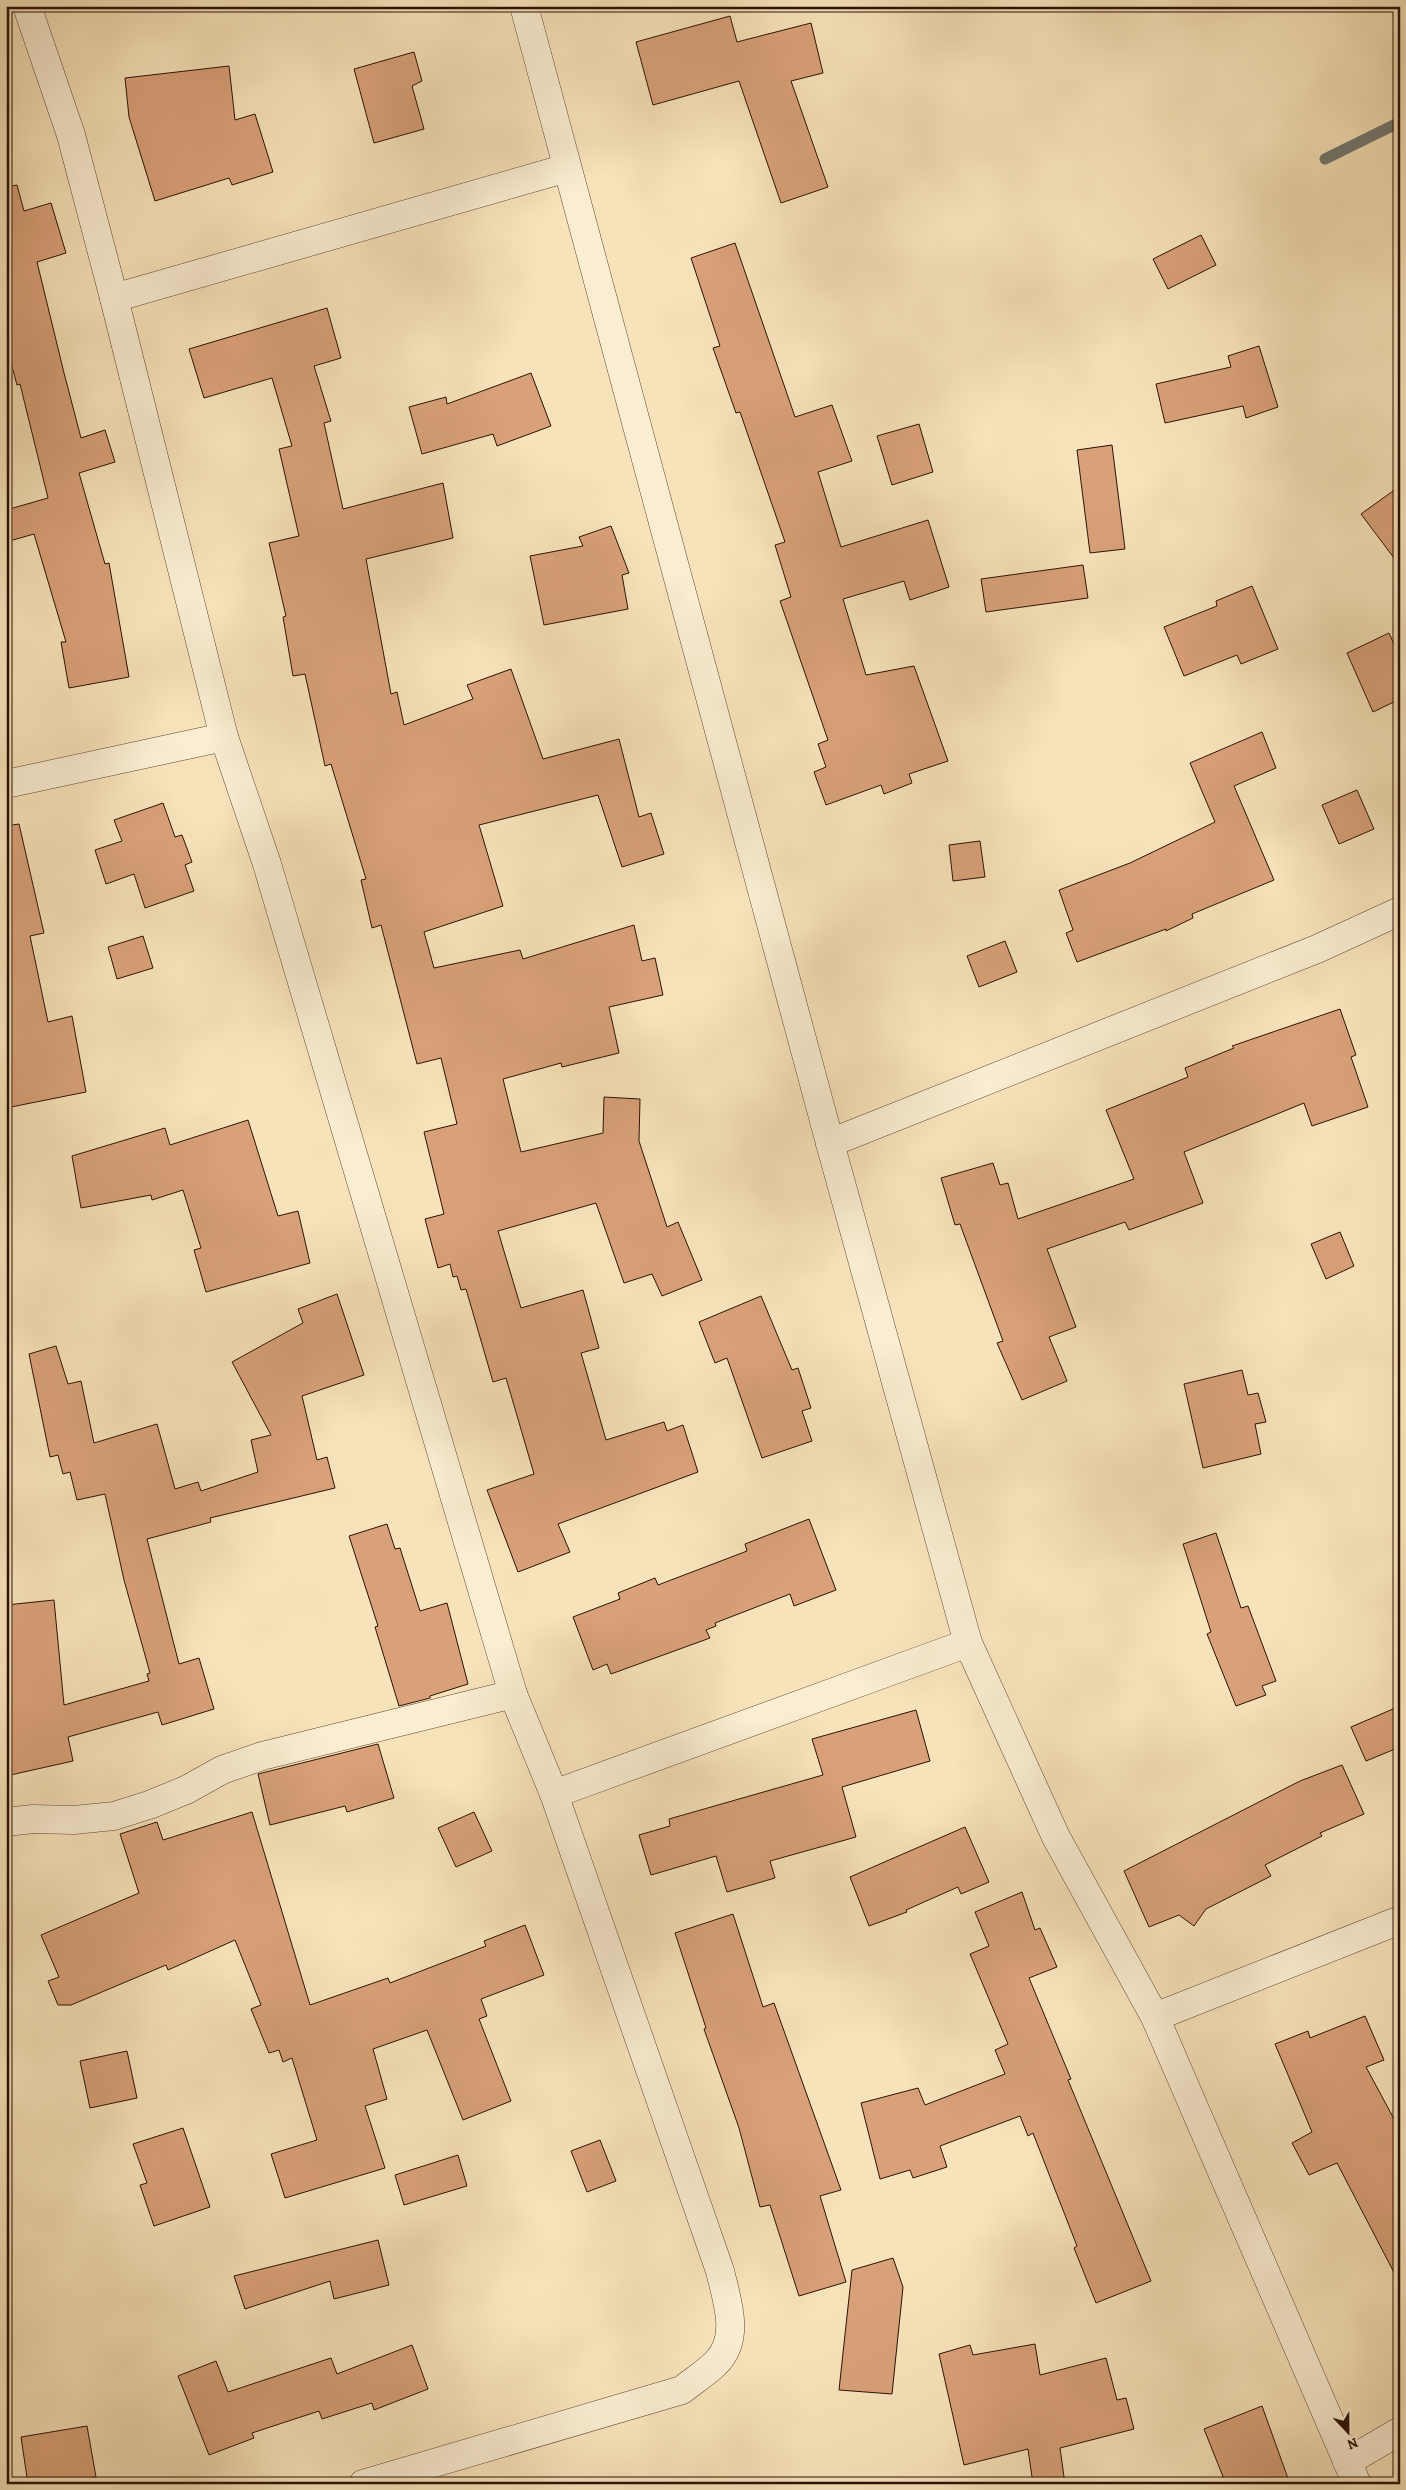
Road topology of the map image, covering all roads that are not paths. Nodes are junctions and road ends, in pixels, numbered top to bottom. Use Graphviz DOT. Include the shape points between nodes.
graph roads {
  1 [pos="27,6"];
  2 [pos="524,6"];
  3 [pos="567,168"];
  4 [pos="114,298"];
  5 [pos="224,738"];
  6 [pos="6,784"];
  7 [pos="1400,911"];
  8 [pos="830,1143"];
  9 [pos="968,1644"];
  10 [pos="513,1694"];
  11 [pos="554,1794"];
  12 [pos="6,1822"];
  13 [pos="1400,1920"];
  14 [pos="1155,2017"];
  15 [pos="1400,2431"];
  16 [pos="1352,2473"];
  17 [pos="363,2484"];
  1 -- 4 [label="street" via="71,135"];
  2 -- 3 [label="street"];
  3 -- 4 [label="street"];
  3 -- 8 [label="street"];
  4 -- 5 [label="street"];
  5 -- 6 [label="street"];
  5 -- 10 [label="street" via="273,883"];
  7 -- 8 [label="street" via="1308,952"];
  8 -- 9 [label="street"];
  9 -- 11 [label="street"];
  9 -- 14 [label="street" via="1056,1837"];
  10 -- 11 [label="street"];
  10 -- 12 [label="street" via="262,1756 222,1770 149,1805 114,1816"];
  11 -- 17 [label="street" via="720,2271 730,2313 730,2339 717,2362 682,2390"];
  13 -- 14 [label="street"];
  14 -- 16 [label="street"];
  15 -- 16 [label="street"];
}
